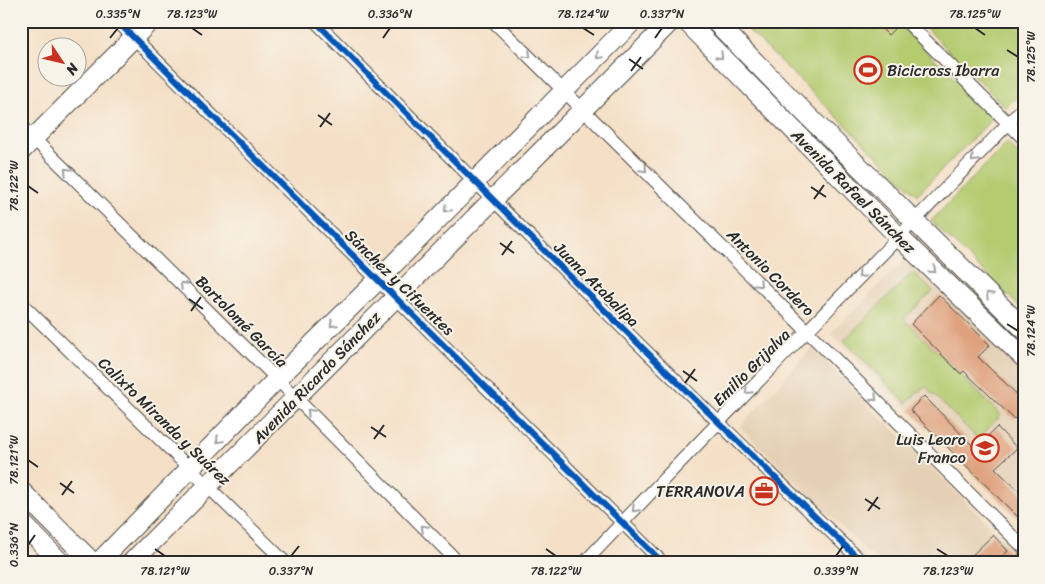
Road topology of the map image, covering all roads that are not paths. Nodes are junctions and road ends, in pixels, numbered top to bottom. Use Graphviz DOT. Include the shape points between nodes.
graph roads {
  1 [pos="117,21"];
  2 [pos="150,21"];
  3 [pos="315,21"];
  4 [pos="493,21"];
  5 [pos="633,21"];
  6 [pos="671,21"];
  7 [pos="686,21"];
  8 [pos="715,21"];
  9 [pos="906,21"];
  10 [pos="133,37"];
  11 [pos="564,91"];
  12 [pos="1024,107"];
  13 [pos="584,109"];
  14 [pos="1008,124"];
  15 [pos="25,138"];
  16 [pos="1024,139"];
  17 [pos="474,182"];
  18 [pos="492,200"];
  19 [pos="914,220"];
  20 [pos="898,236"];
  21 [pos="378,280"];
  22 [pos="396,296"];
  23 [pos="21,303"];
  24 [pos="1024,329"];
  25 [pos="808,332"];
  26 [pos="1024,358"];
  27 [pos="278,379"];
  28 [pos="296,398"];
  29 [pos="718,423"];
  30 [pos="191,469"];
  31 [pos="209,487"];
  32 [pos="21,491"];
  33 [pos="21,522"];
  34 [pos="622,522"];
  35 [pos="1024,548"];
  36 [pos="1024,558"];
  37 [pos="61,563"];
  38 [pos="93,563"];
  39 [pos="98,563"];
  40 [pos="131,563"];
  41 [pos="286,563"];
  42 [pos="458,563"];
  43 [pos="584,563"];
  44 [pos="663,563"];
  45 [pos="863,563"];
  46 [pos="1020,563"];
  1 -- 10 [label="street, Sánchez y Cifuentes"];
  2 -- 10 [label="main road"];
  3 -- 17 [label="street, Juana Atabalipa"];
  4 -- 11 [label="street, Antonio Cordero, one-way"];
  5 -- 11 [label="main road, Avenida Ricardo Sánchez, one-way"];
  6 -- 13 [label="main road, Avenida Ricardo Sánchez"];
  7 -- 20 [label="main road, Avenida Rafael Sánchez, one-way"];
  8 -- 19 [label="main road, Avenida Rafael Sánchez"];
  9 -- 14 [label="street"];
  10 -- 15 [label="main road"];
  10 -- 21 [label="street, Sánchez y Cifuentes"];
  11 -- 13 [label="street, Antonio Cordero"];
  11 -- 17 [label="main road, Avenida Ricardo Sánchez"];
  12 -- 14 [label="street, Emilio Grijalva"];
  13 -- 18 [label="main road, Avenida Ricardo Sánchez"];
  13 -- 25 [label="street, Antonio Cordero, one-way"];
  14 -- 16 [label="street"];
  14 -- 19 [label="street, Emilio Grijalva, one-way"];
  27 -- 15 [label="street, Bartolomé García, one-way"];
  17 -- 18 [label="street, Juana Atabalipa"];
  17 -- 21 [label="main road, Avenida Ricardo Sánchez, one-way"];
  18 -- 22 [label="main road, Avenida Ricardo Sánchez"];
  18 -- 29 [label="street, Juana Atabalipa"];
  19 -- 20 [label="street, Emilio Grijalva"];
  24 -- 19 [label="main road, Avenida Rafael Sánchez, one-way"];
  20 -- 25 [label="street, Emilio Grijalva, one-way"];
  20 -- 26 [label="main road, Avenida Rafael Sánchez, one-way"];
  21 -- 22 [label="street, Sánchez y Cifuentes"];
  21 -- 27 [label="main road, Avenida Ricardo Sánchez, one-way"];
  22 -- 28 [label="main road, Avenida Ricardo Sánchez"];
  22 -- 34 [label="street, Sánchez y Cifuentes"];
  23 -- 30 [label="street, Calixto Miranda y Suárez"];
  25 -- 29 [label="street, Emilio Grijalva, one-way"];
  25 -- 35 [label="street, Antonio Cordero, one-way"];
  27 -- 28 [label="street, Bartolomé García"];
  27 -- 30 [label="main road, Avenida Ricardo Sánchez, one-way"];
  28 -- 31 [label="main road, Avenida Ricardo Sánchez"];
  42 -- 28 [label="street, Bartolomé García, one-way"];
  29 -- 34 [label="street, Emilio Grijalva, one-way"];
  29 -- 45 [label="street, Juana Atabalipa"];
  30 -- 31 [label="street, Calixto Miranda y Suárez"];
  30 -- 39 [label="main road, Avenida Ricardo Sánchez"];
  31 -- 40 [label="main road, Avenida Ricardo Sánchez"];
  31 -- 41 [label="street, Calixto Miranda y Suárez"];
  32 -- 38 [label="main road"];
  33 -- 37 [label="main road"];
  34 -- 43 [label="street, Emilio Grijalva"];
  34 -- 44 [label="street, Sánchez y Cifuentes"];
  36 -- 46 [label="street"];
}
